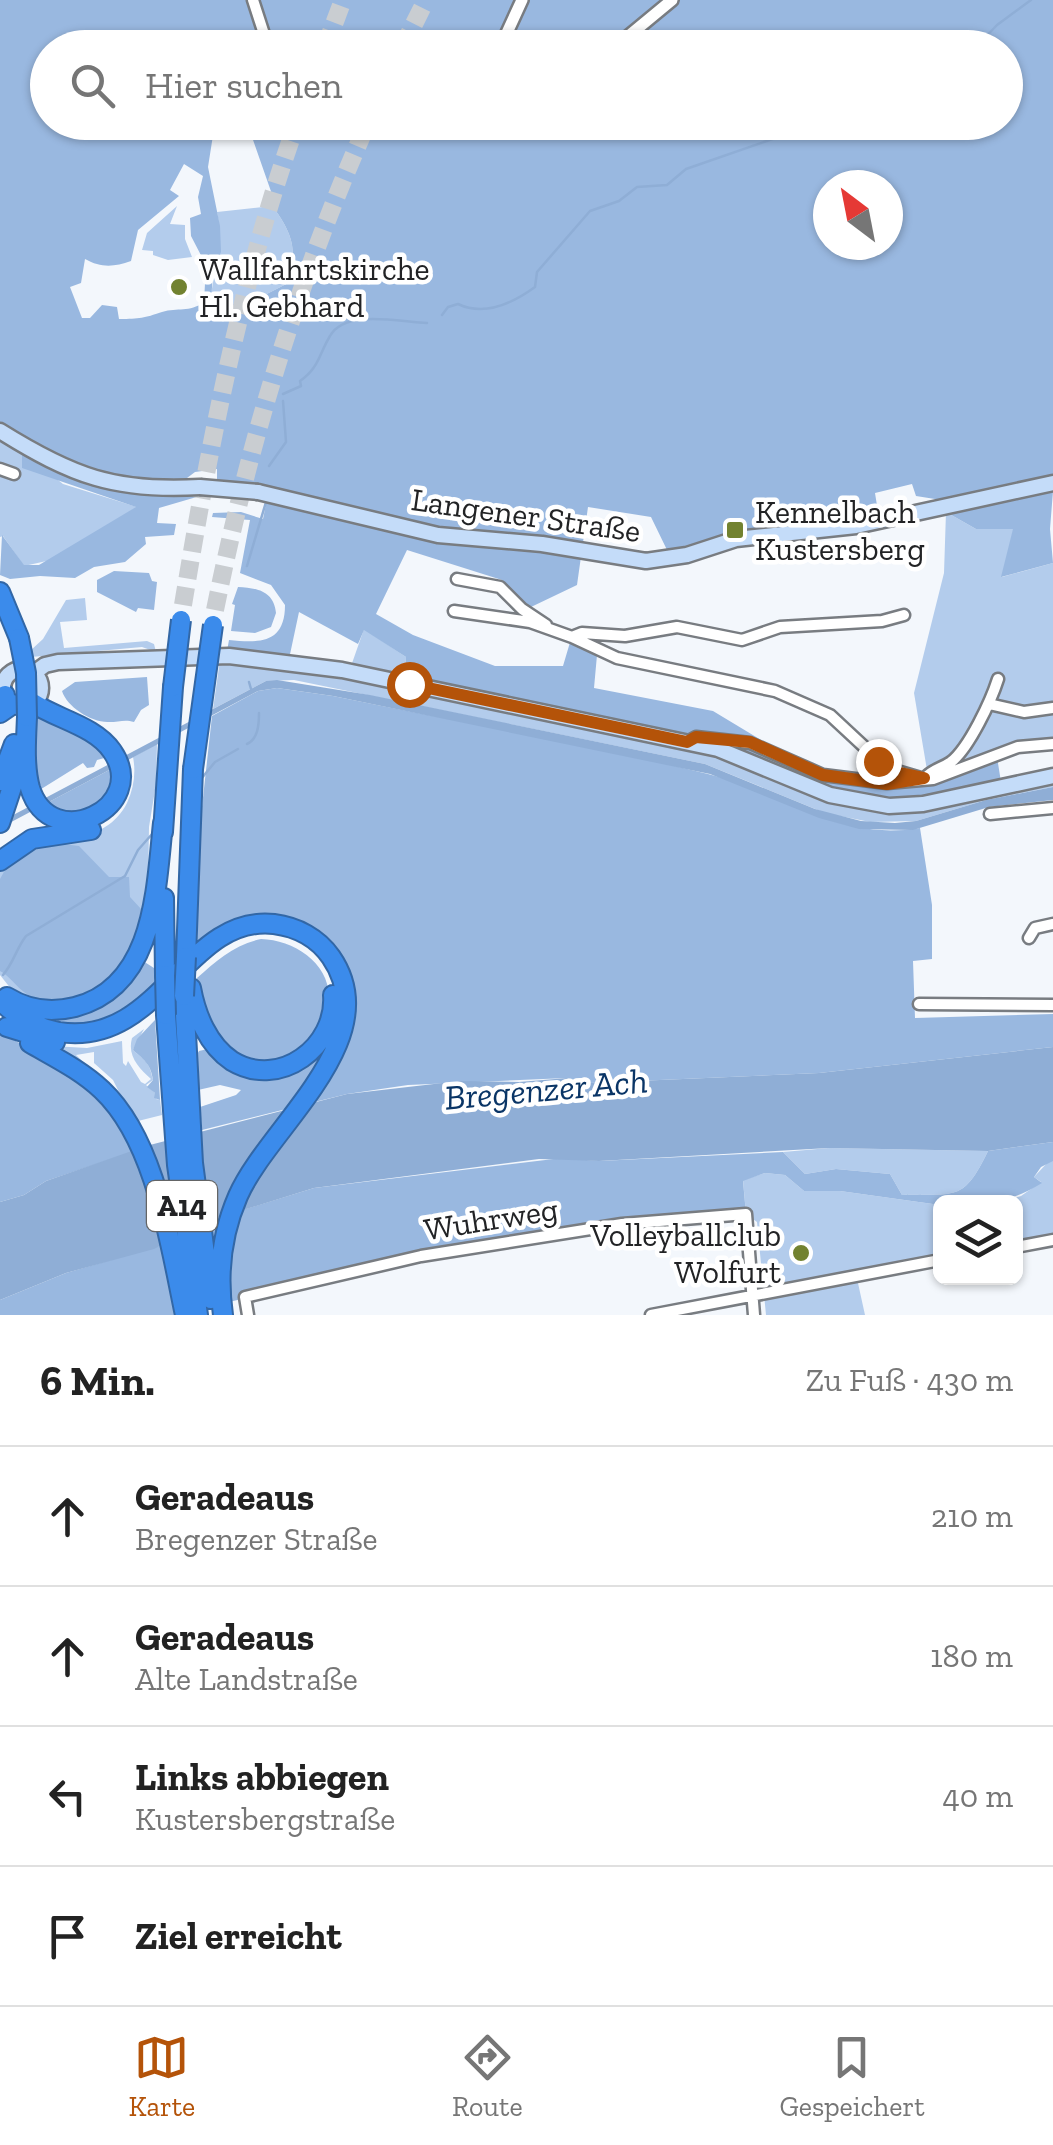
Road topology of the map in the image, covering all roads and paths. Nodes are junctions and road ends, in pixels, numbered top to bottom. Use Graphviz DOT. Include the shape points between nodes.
graph roads {
  1 [pos="253,0"];
  2 [pos="522,0"];
  3 [pos="672,0"];
  4 [pos="263,30"];
  5 [pos="508,30"];
  6 [pos="636,30"];
  7 [pos="0,431"];
  8 [pos="0,469"];
  9 [pos="14,474"];
  10 [pos="1053,484"];
  11 [pos="457,579"];
  12 [pos="2,597"];
  13 [pos="454,611"];
  14 [pos="182,613"];
  15 [pos="904,615"];
  16 [pos="214,617"];
  17 [pos="548,626"];
  18 [pos="572,637"];
  19 [pos="998,679"];
  20 [pos="16,695"];
  21 [pos="990,704"];
  22 [pos="1053,708"];
  23 [pos="687,742"];
  24 [pos="1053,744"];
  25 [pos="122,760"];
  26 [pos="1053,776"];
  27 [pos="924,778"];
  28 [pos="4,792"];
  29 [pos="1053,808"];
  30 [pos="990,814"];
  31 [pos="0,823"];
  32 [pos="163,823"];
  33 [pos="0,861"];
  34 [pos="1053,924"];
  35 [pos="1030,938"];
  36 [pos="0,992"];
  37 [pos="188,992"];
  38 [pos="0,1000"];
  39 [pos="919,1004"];
  40 [pos="1053,1004"];
  41 [pos="4,1025"];
  42 [pos="179,1095"];
  43 [pos="1053,1240"];
  44 [pos="1023,1246"];
  45 [pos="933,1261"];
  46 [pos="752,1294"];
  47 [pos="185,1315"];
  48 [pos="198,1315"];
  49 [pos="214,1315"];
  50 [pos="222,1315"];
  51 [pos="248,1315"];
  52 [pos="651,1315"];
  53 [pos="754,1315"];
  1 -- 4 [label="street"];
  2 -- 5 [label="street"];
  3 -- 6 [label="street"];
  7 -- 10 [label="main road, Langener Straße, bridge" via="109,484 258,492 438,535 646,561"];
  8 -- 9 [label="street"];
  11 -- 17 [label="street" via="500,587"];
  12 -- 20 [label="highway, bridge" via="26,672"];
  13 -- 17 [label="street"];
  14 -- 32 [label="highway, A14, bridge"];
  15 -- 18 [label="street" via="780,627 742,640 677,627"];
  16 -- 37 [label="highway, A14, bridge" via="194,769"];
  17 -- 18 [label="street"];
  18 -- 27 [label="street" via="617,658 775,691 830,715 887,768"];
  19 -- 21 [label="street"];
  20 -- 23 [label="main road" via="69,663 229,656 342,670"];
  20 -- 25 [label="highway" via="96,736"];
  20 -- 25 [label="highway" via="29,782 41,807 55,817 76,821 101,813 116,796"];
  20 -- 28 [label="highway"];
  20 -- 28 [label="highway"];
  21 -- 22 [label="street" via="1024,712"];
  21 -- 27 [label="street" via="952,761"];
  23 -- 26 [label="main road" via="830,795 889,806"];
  23 -- 27 [label="street" via="750,742 823,775 887,784"];
  24 -- 27 [label="street" via="1018,747"];
  25 -- 33 [label="highway" via="127,794 109,819 89,831 32,839"];
  28 -- 31 [label="highway"];
  29 -- 30 [label="street"];
  32 -- 36 [label="highway" via="151,921 119,979 91,1001 63,1009 30,1008"];
  32 -- 42 [label="highway, A14, bridge" via="166,1015"];
  34 -- 35 [label="street" via="1035,928"];
  37 -- 41 [label="highway" via="210,1038 246,1066 300,1060 332,1020 332,989 320,960 296,942 264,934 221,952 156,1014 113,1038 58,1043"];
  37 -- 42 [label="highway, A14"];
  38 -- 50 [label="highway" via="49,1030 100,1030 148,1006 227,934 254,925 298,930 329,954 340,976 344,1020 328,1064 258,1162 228,1222 220,1258"];
  39 -- 40 [label="street"];
  41 -- 47 [label="highway" via="86,1077 118,1108 153,1184"];
  42 -- 48 [label="highway, A14" via="186,1247"];
  42 -- 49 [label="highway, A14"];
  43 -- 44 [label="street"];
  45 -- 46 [label="street"];
  46 -- 51 [label="street, Wuhrweg" via="746,1214 622,1224 421,1256 245,1297"];
  46 -- 52 [label="street"];
  46 -- 53 [label="street"];
}
